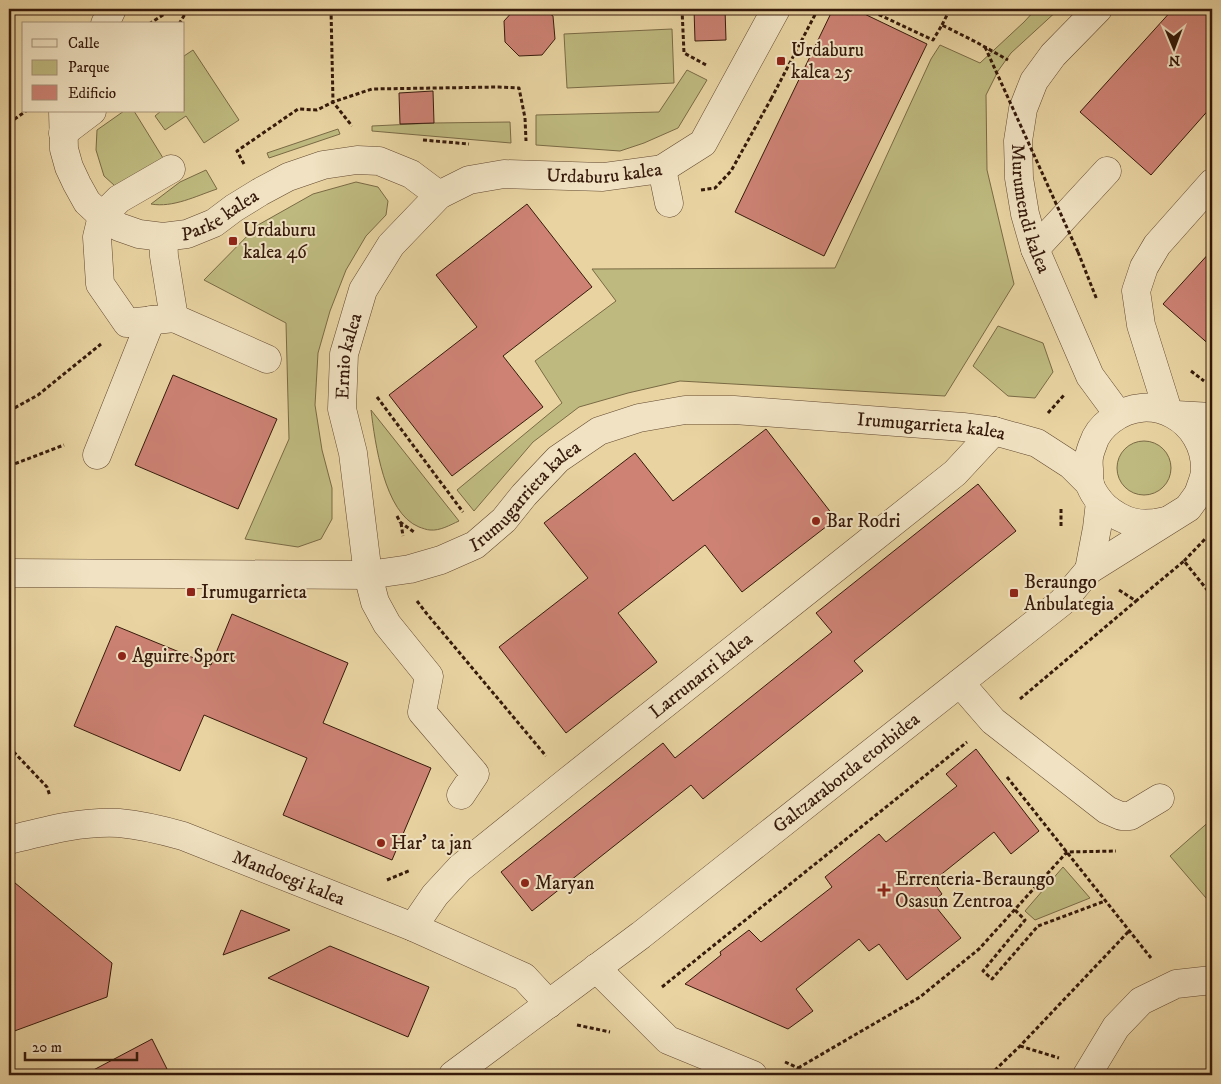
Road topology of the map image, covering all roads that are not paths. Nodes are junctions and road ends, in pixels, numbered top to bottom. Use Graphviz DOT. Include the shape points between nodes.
graph roads {
  1 [pos="112,9"];
  2 [pos="776,9"];
  3 [pos="1098,9"];
  4 [pos="106,22"];
  5 [pos="89,112"];
  6 [pos="63,122"];
  7 [pos="171,169"];
  8 [pos="662,169"];
  9 [pos="1107,171"];
  10 [pos="1212,183"];
  11 [pos="439,195"];
  12 [pos="669,203"];
  13 [pos="102,216"];
  14 [pos="163,237"];
  15 [pos="1035,249"];
  16 [pos="151,320"];
  17 [pos="267,359"];
  18 [pos="1172,413"];
  19 [pos="1118,414"];
  20 [pos="1212,416"];
  21 [pos="994,431"];
  22 [pos="1095,436"];
  23 [pos="1037,443"];
  24 [pos="97,455"];
  25 [pos="1206,484"];
  26 [pos="1095,493"];
  27 [pos="1171,519"];
  28 [pos="1089,570"];
  29 [pos="9,573"];
  30 [pos="368,575"];
  31 [pos="960,683"];
  32 [pos="461,794"];
  33 [pos="1160,798"];
  34 [pos="9,840"];
  35 [pos="413,927"];
  36 [pos="596,968"];
  37 [pos="1212,980"];
  38 [pos="549,1004"];
  39 [pos="453,1075"];
  40 [pos="753,1075"];
  41 [pos="1087,1075"];
  1 -- 4 [label="street"];
  2 -- 8 [label="street, Urdaburu kalea" via="703,143"];
  3 -- 15 [label="street, Murumendi kalea" via="1053,55 1034,81 1023,109 1018,141 1019,178 1024,214"];
  5 -- 6 [label="street"];
  6 -- 13 [label="street, Parke kalea" via="69,167 87,202"];
  7 -- 13 [label="street" via="119,199"];
  8 -- 11 [label="street, Urdaburu kalea" via="603,178 504,174 469,180"];
  8 -- 12 [label="street"];
  9 -- 15 [label="street"];
  10 -- 18 [label="street" via="1157,245 1144,267 1136,291 1141,325"];
  11 -- 14 [label="street, Parke kalea" via="411,174 379,161 357,160 324,165 288,177 214,223 188,234"];
  11 -- 30 [label="street, Ernio kalea" via="391,245 363,290 344,354 342,409 353,453"];
  13 -- 14 [label="street, Parke kalea" via="118,227"];
  13 -- 16 [label="street" via="97,237 100,284"];
  14 -- 16 [label="street" via="164,256"];
  15 -- 19 [label="street, Murumendi kalea" via="1090,376"];
  16 -- 17 [label="street"];
  16 -- 24 [label="street"];
  18 -- 19 [label="street, Galtzaraborda etorbidea" via="1151,407 1134,408"];
  18 -- 20 [label="street, Galtzaraborda etorbidea"];
  18 -- 25 [label="street, Galtzaraborda etorbidea" via="1193,430 1203,449"];
  19 -- 22 [label="street, Galtzaraborda etorbidea"];
  21 -- 23 [label="street, Irumugarrieta kalea"];
  21 -- 30 [label="street, Irumugarrieta kalea" via="734,410 685,410 638,418 599,431 558,458 504,520 475,545 410,569"];
  21 -- 35 [label="street, Larrunarri kalea" via="955,473 460,868 435,895"];
  22 -- 23 [label="street, Irumugarrieta kalea" via="1075,441"];
  22 -- 26 [label="street, Galtzaraborda etorbidea" via="1088,459"];
  23 -- 26 [label="street, Irumugarrieta kalea" via="1071,465"];
  25 -- 27 [label="street, Galtzaraborda etorbidea" via="1188,508"];
  26 -- 27 [label="street, Galtzaraborda etorbidea" via="1115,515 1133,523 1152,524"];
  26 -- 28 [label="street, Galtzaraborda etorbidea" via="1097,528"];
  27 -- 28 [label="street, Galtzaraborda etorbidea"];
  28 -- 31 [label="street, Galtzaraborda etorbidea" via="1062,602"];
  29 -- 30 [label="street, Irumugarrieta kalea"];
  30 -- 32 [label="street, Ernio kalea" via="375,602 387,624 429,676 422,712 474,774"];
  31 -- 33 [label="street" via="994,721 1107,810 1130,816"];
  31 -- 36 [label="street, Galtzaraborda etorbidea"];
  34 -- 35 [label="street, Mandoegi kalea" via="86,824 118,823 152,828 183,836"];
  35 -- 38 [label="street, Mandoegi kalea" via="524,977"];
  36 -- 38 [label="street, Galtzaraborda etorbidea"];
  36 -- 40 [label="street" via="668,1040"];
  37 -- 41 [label="street" via="1176,984 1141,1001 1116,1027"];
  38 -- 39 [label="street, Galtzaraborda etorbidea"];
}
